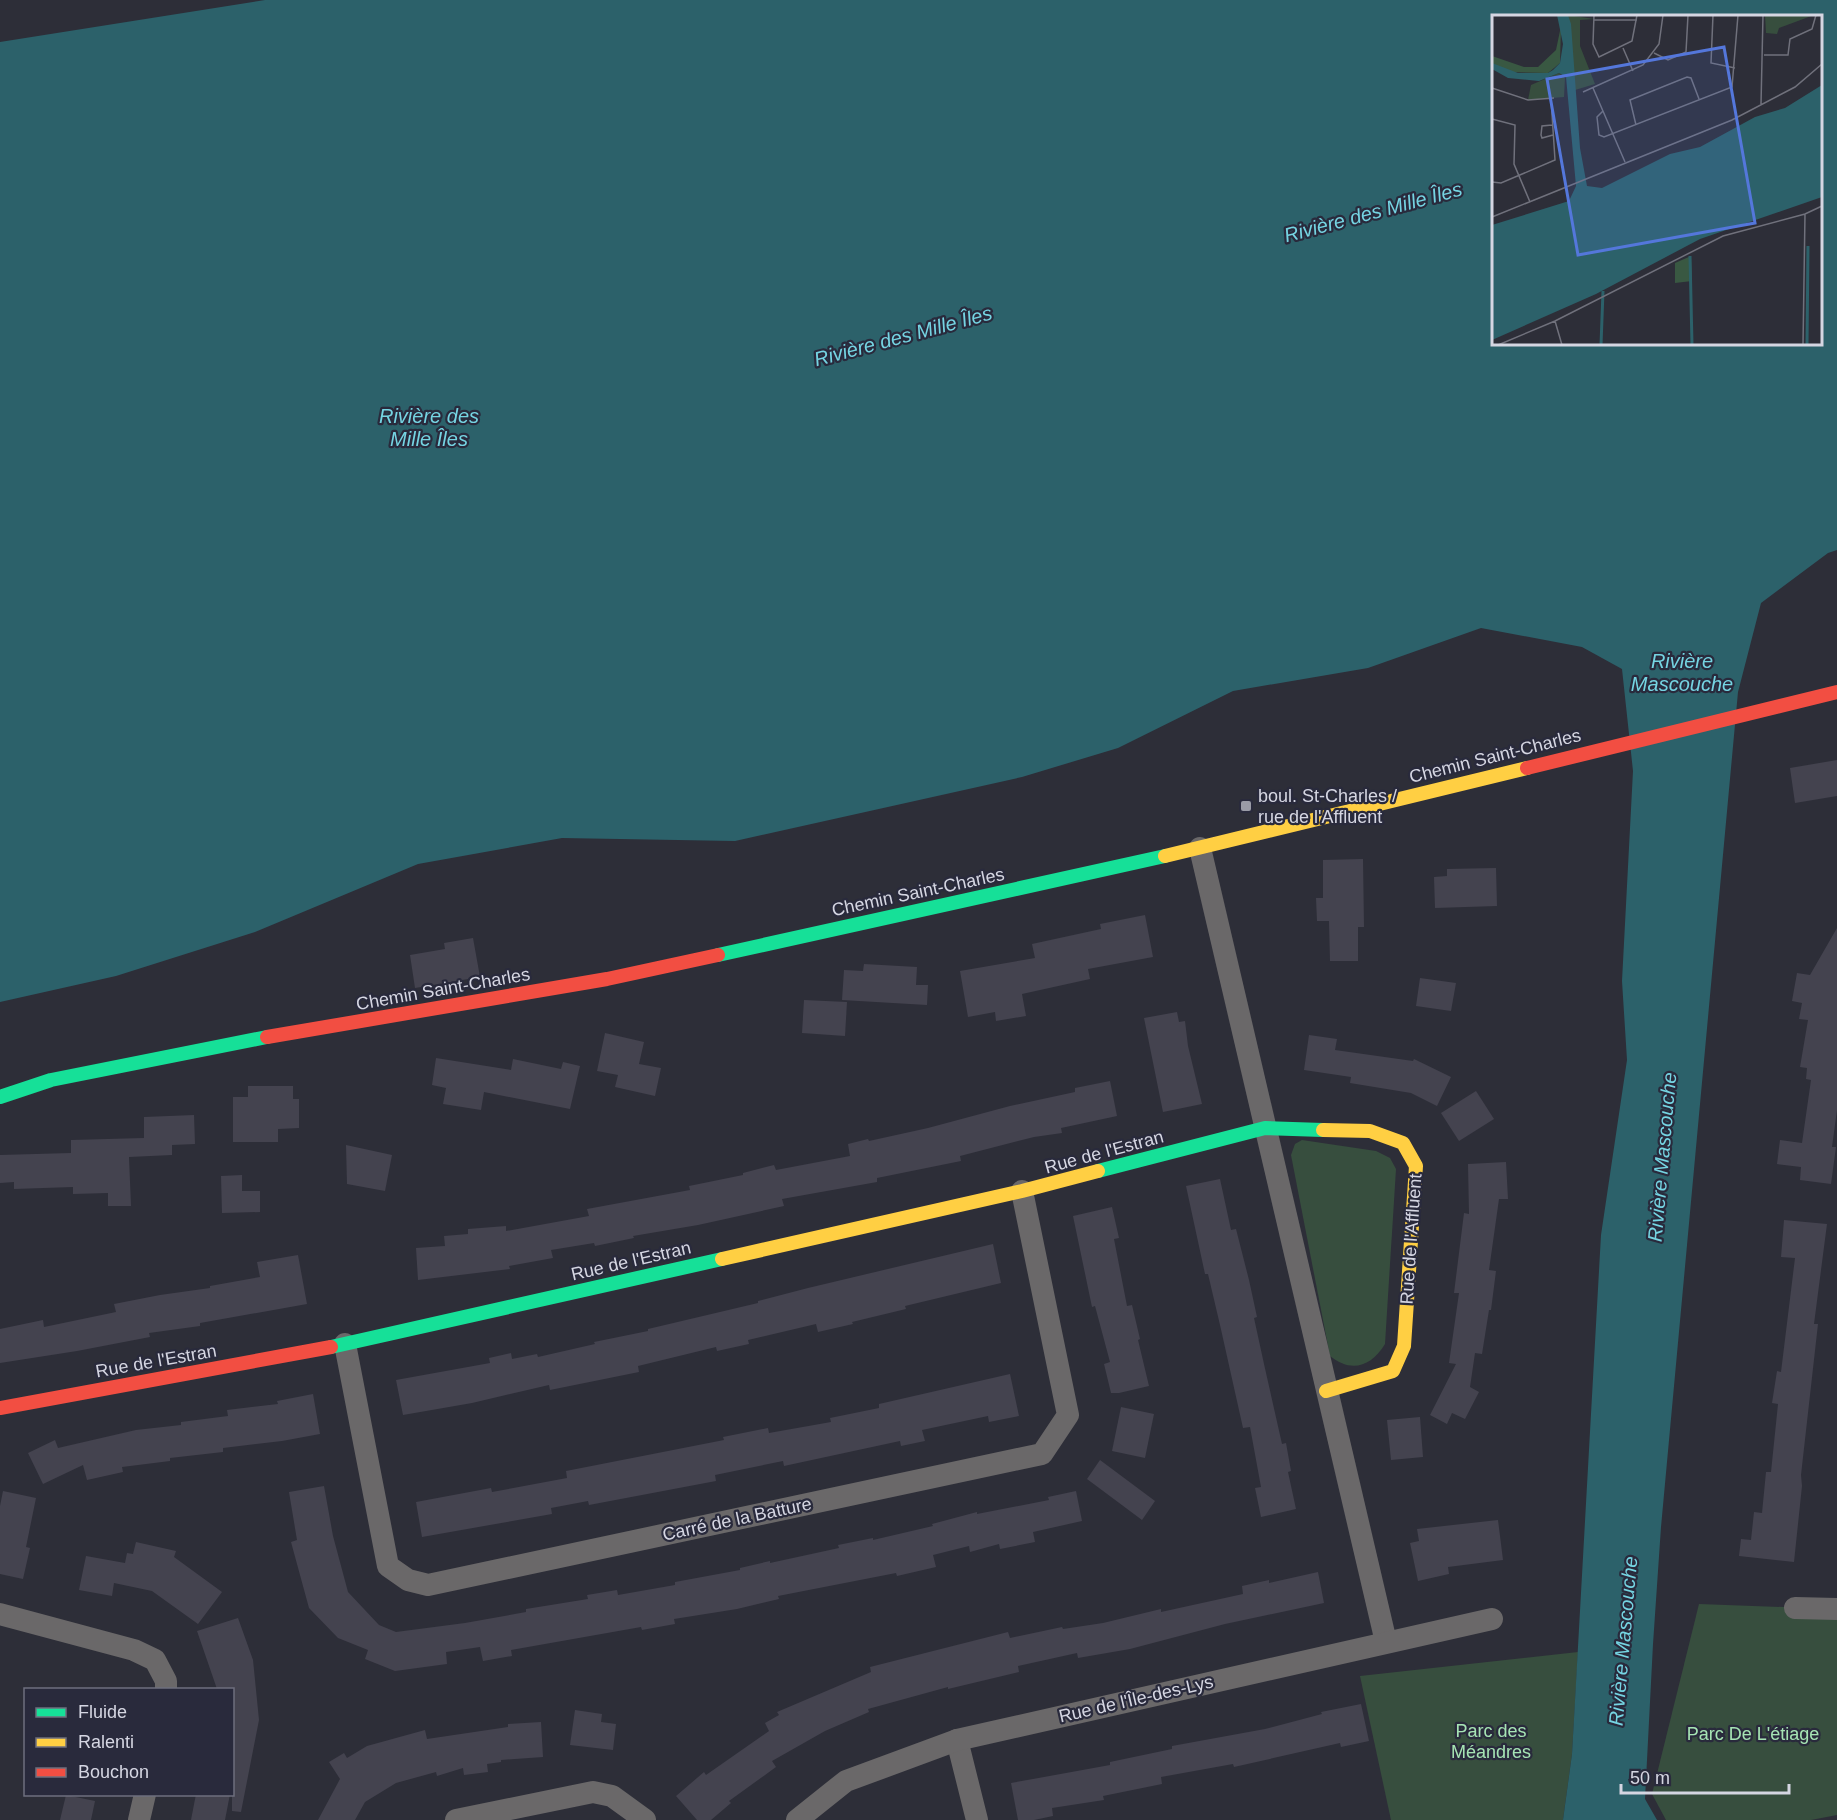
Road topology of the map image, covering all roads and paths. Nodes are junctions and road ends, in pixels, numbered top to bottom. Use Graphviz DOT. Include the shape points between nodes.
graph roads {
  1 [pos="1837,692"];
  2 [pos="1200,848"];
  3 [pos="0,1097"];
  4 [pos="1265,1128"];
  5 [pos="1022,1191"];
  6 [pos="345,1344"];
  7 [pos="1326,1391"];
  8 [pos="0,1408"];
  9 [pos="1836,1604"];
  10 [pos="1795,1608"];
  11 [pos="0,1614"];
  12 [pos="1492,1619"];
  13 [pos="1386,1642"];
  14 [pos="166,1688"];
  15 [pos="957,1740"];
  16 [pos="145,1796"];
  17 [pos="139,1820"];
  18 [pos="456,1820"];
  19 [pos="645,1820"];
  20 [pos="797,1820"];
  21 [pos="977,1820"];
  1 -- 2 [label="main road, Chemin Saint-Charles"];
  2 -- 3 [label="main road, Chemin Saint-Charles" via="607,979 273,1036 51,1080"];
  2 -- 4 [label="street"];
  4 -- 5 [label="main road, Rue de l'Estran"];
  4 -- 7 [label="street"];
  4 -- 7 [label="main road, Rue de l'Affluent" via="1370,1131 1403,1143 1416,1166 1404,1346 1393,1371"];
  5 -- 6 [label="main road, Rue de l'Estran"];
  5 -- 6 [label="street, Carré de la Batture" via="1068,1415 1042,1454 428,1585 408,1580 388,1566"];
  6 -- 8 [label="main road, Rue de l'Estran"];
  7 -- 13 [label="street"];
  9 -- 10 [label="street"];
  11 -- 14 [label="street" via="134,1650 155,1660"];
  12 -- 13 [label="street, Rue de l'Île-des-Lys"];
  13 -- 15 [label="street, Rue de l'Île-des-Lys"];
  15 -- 20 [label="street, Rue de l'Île-des-Lys" via="846,1780"];
  15 -- 21 [label="street"];
  16 -- 17 [label="street"];
  18 -- 19 [label="street" via="593,1792 612,1796"];
}
